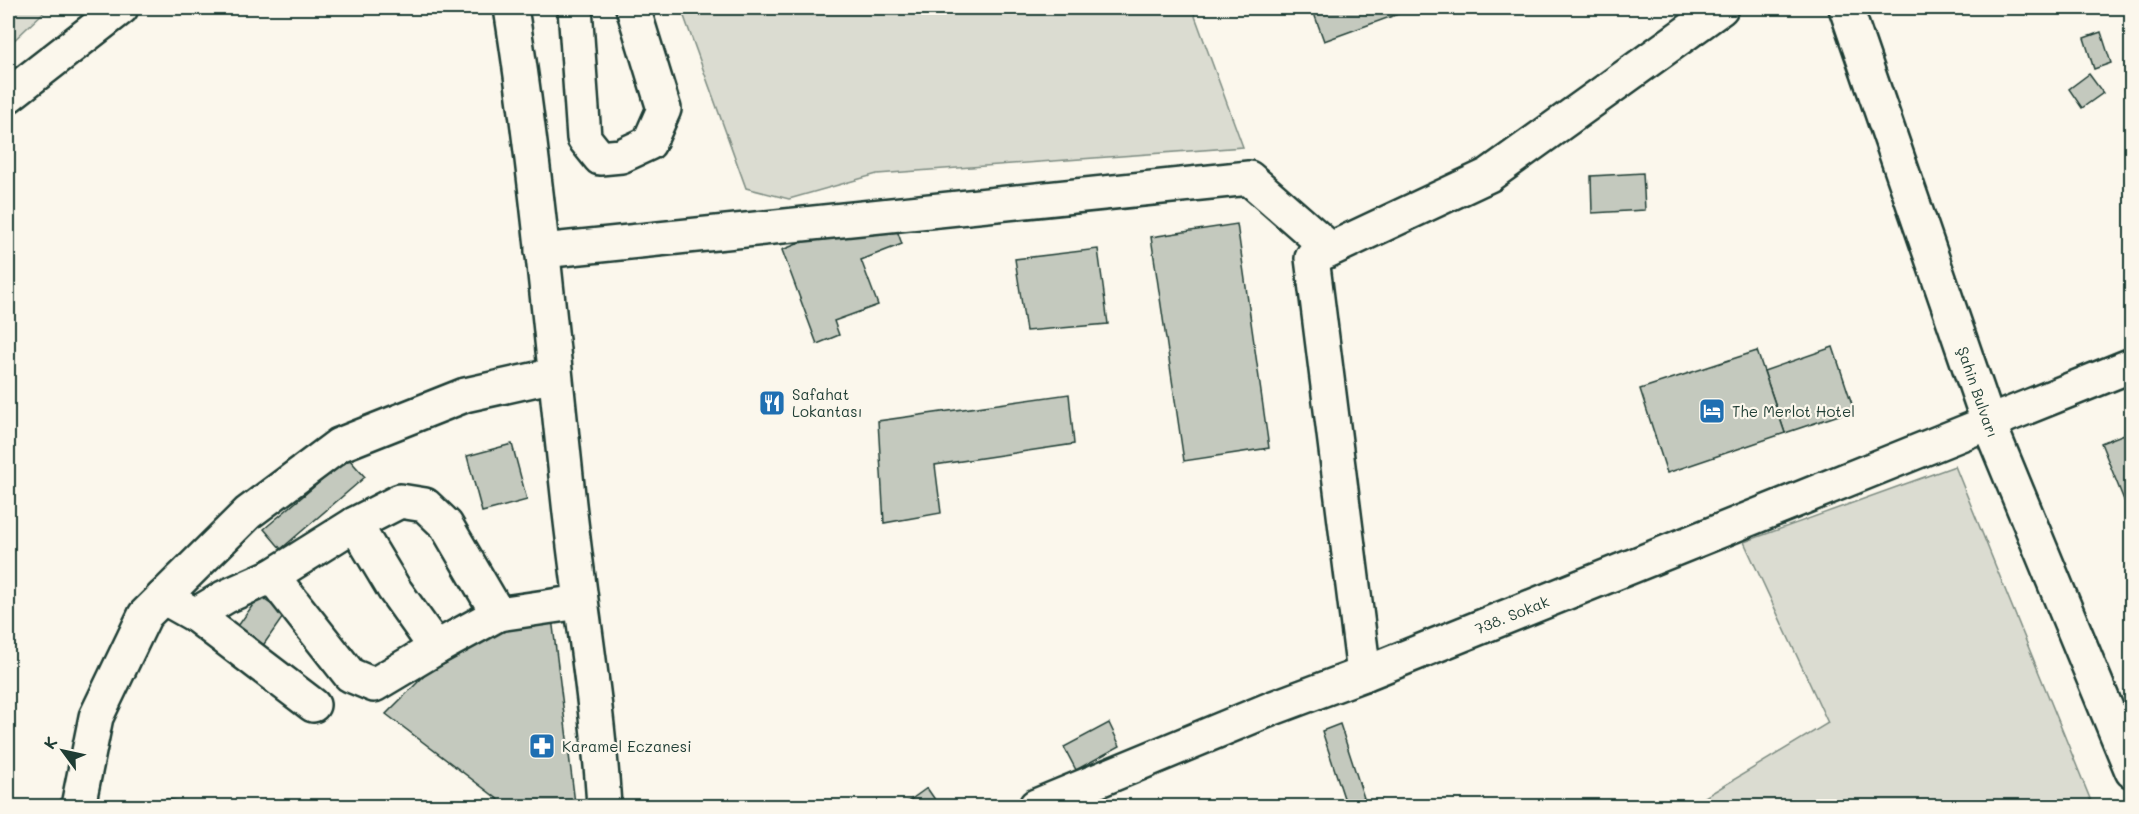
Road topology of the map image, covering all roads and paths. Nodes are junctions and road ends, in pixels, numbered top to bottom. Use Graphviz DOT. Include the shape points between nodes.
graph roads {
  1 [pos="121,8"];
  2 [pos="510,8"];
  3 [pos="575,8"];
  4 [pos="633,8"];
  5 [pos="1721,8"];
  6 [pos="1846,8"];
  7 [pos="8,96"];
  8 [pos="1330,249"];
  9 [pos="542,250"];
  10 [pos="2132,365"];
  11 [pos="555,375"];
  12 [pos="1989,424"];
  13 [pos="355,524"];
  14 [pos="272,576"];
  15 [pos="163,597"];
  16 [pos="580,602"];
  17 [pos="498,614"];
  18 [pos="195,615"];
  19 [pos="436,648"];
  20 [pos="1364,674"];
  21 [pos="313,705"];
  22 [pos="2132,771"];
  23 [pos="78,807"];
  24 [pos="604,807"];
  25 [pos="1036,807"];
  1 -- 7 [label="street"];
  2 -- 9 [label="street"];
  3 -- 4 [label="street" via="584,138 600,158 621,156 649,143 664,109"];
  5 -- 8 [label="street" via="1489,175"];
  6 -- 12 [label="street, Şahin Bulvarı"];
  8 -- 9 [label="street" via="1249,178"];
  8 -- 20 [label="street" via="1312,258"];
  9 -- 11 [label="street"];
  10 -- 12 [label="street, 738. Sokak"];
  11 -- 15 [label="street" via="465,395 339,446 248,513"];
  11 -- 16 [label="street"];
  12 -- 20 [label="street, 738. Sokak"];
  12 -- 22 [label="street, Şahin Bulvarı"];
  13 -- 14 [label="street"];
  13 -- 17 [label="street" via="400,501 425,505 446,525"];
  13 -- 19 [label="street"];
  14 -- 18 [label="street"];
  14 -- 19 [label="street" via="350,675 374,685"];
  15 -- 18 [label="street"];
  15 -- 23 [label="street" via="145,615 96,717"];
  16 -- 17 [label="street"];
  16 -- 24 [label="street"];
  17 -- 19 [label="street"];
  18 -- 21 [label="street"];
  20 -- 25 [label="street, 738. Sokak"];
}
